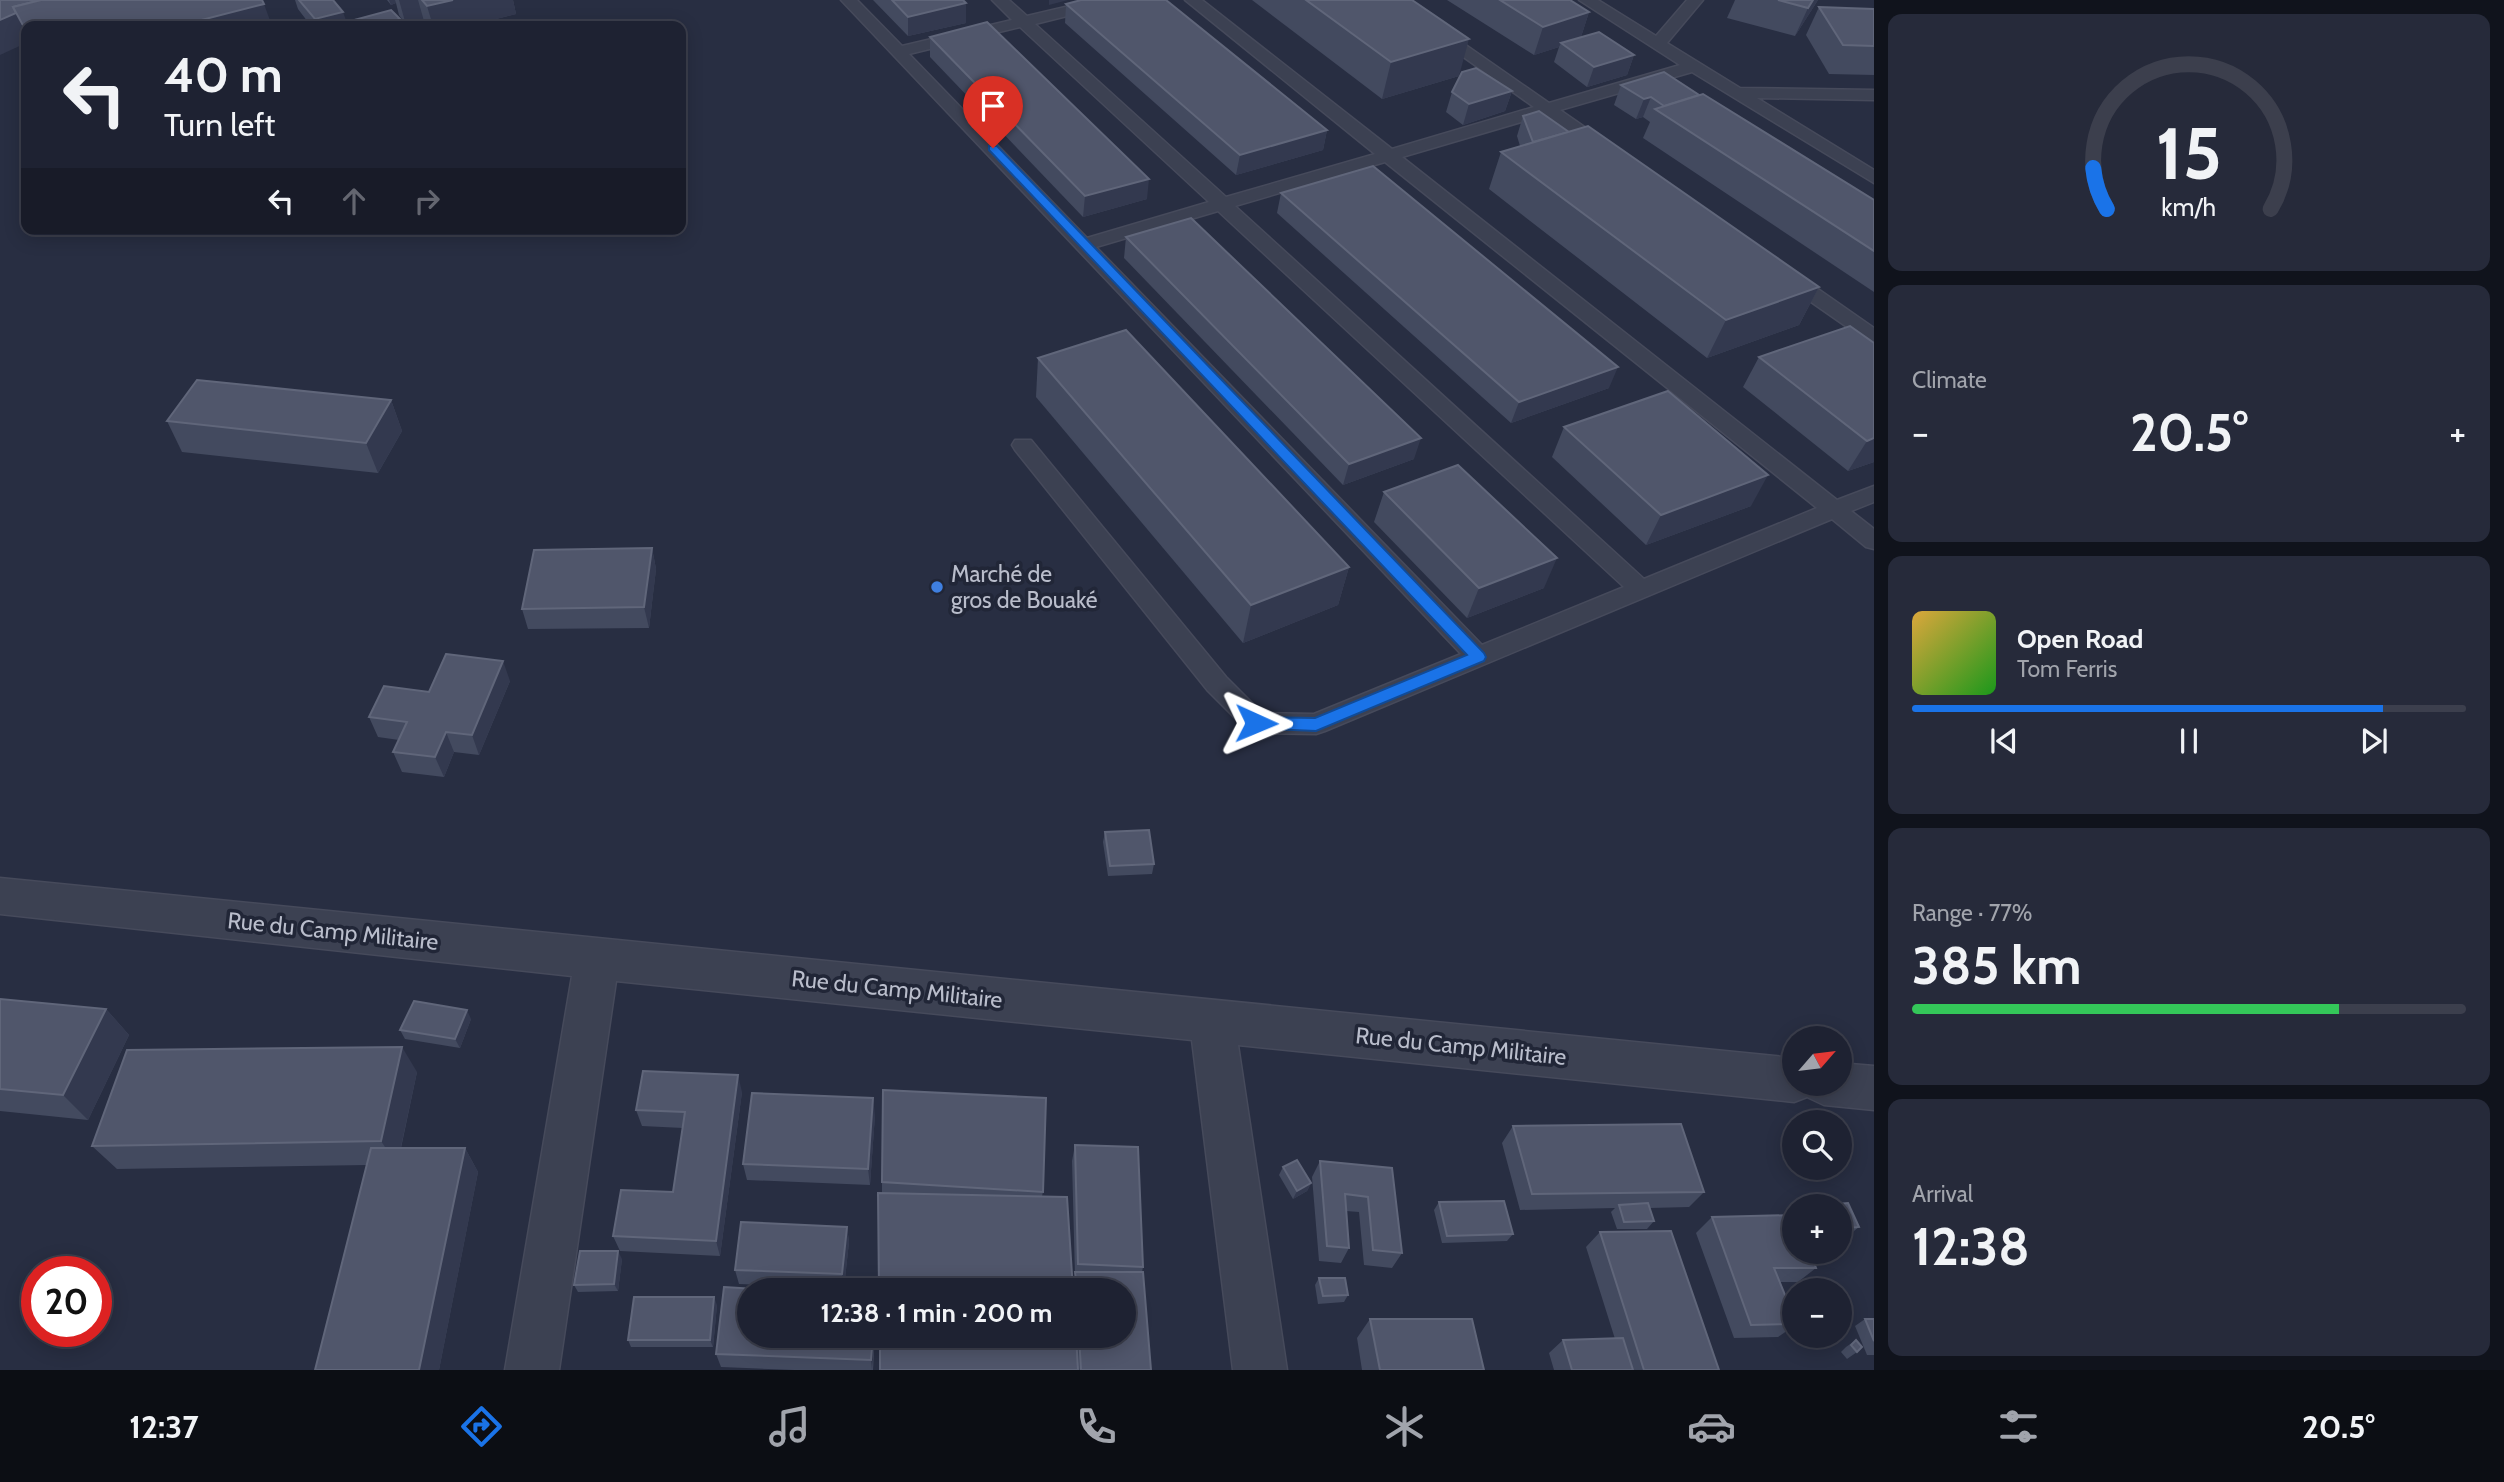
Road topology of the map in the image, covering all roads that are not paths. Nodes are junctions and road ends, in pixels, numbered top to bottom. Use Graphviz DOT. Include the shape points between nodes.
graph roads {
  1 [pos="849,0"];
  2 [pos="1000,0"];
  3 [pos="1114,0"];
  4 [pos="1193,0"];
  5 [pos="1391,0"];
  6 [pos="1587,0"];
  7 [pos="1695,0"];
  8 [pos="1024,22"];
  9 [pos="1658,44"];
  10 [pos="901,51"];
  11 [pos="1694,66"];
  12 [pos="1738,93"];
  13 [pos="1874,95"];
  14 [pos="1548,109"];
  15 [pos="1389,156"];
  16 [pos="1615,156"];
  17 [pos="1874,178"];
  18 [pos="1223,204"];
  19 [pos="1085,244"];
  20 [pos="1773,266"];
  21 [pos="1874,337"];
  22 [pos="1023,445"];
  23 [pos="1874,493"];
  24 [pos="1834,509"];
  25 [pos="1874,541"];
  26 [pos="1641,589"];
  27 [pos="1478,657"];
  28 [pos="0,896"];
  29 [pos="597,959"];
  30 [pos="1212,1020"];
  31 [pos="1782,1079"];
  32 [pos="532,1370"];
  33 [pos="1259,1370"];
  1 -- 10 [label="lane"];
  2 -- 8 [label="lane"];
  3 -- 8 [label="lane"];
  4 -- 15 [label="lane"];
  5 -- 14 [label="lane"];
  6 -- 9 [label="lane"];
  7 -- 9 [label="lane"];
  8 -- 10 [label="lane"];
  8 -- 18 [label="lane"];
  9 -- 11 [label="lane"];
  10 -- 19 [label="lane"];
  11 -- 12 [label="lane"];
  11 -- 14 [label="lane"];
  12 -- 13 [label="lane"];
  12 -- 17 [label="lane"];
  14 -- 15 [label="lane"];
  14 -- 16 [label="lane"];
  15 -- 18 [label="lane"];
  15 -- 24 [label="lane"];
  18 -- 19 [label="lane"];
  18 -- 26 [label="lane"];
  19 -- 27 [label="lane"];
  20 -- 21 [label="lane"];
  22 -- 27 [label="lane" via="1217,684 1256,723 1316,724"];
  23 -- 24 [label="lane"];
  24 -- 25 [label="lane"];
  24 -- 26 [label="lane"];
  26 -- 27 [label="lane"];
  28 -- 29 [label="street, Rue du Camp Militaire"];
  29 -- 30 [label="street, Rue du Camp Militaire"];
  29 -- 32 [label="street"];
  30 -- 31 [label="street, Rue du Camp Militaire"];
  30 -- 33 [label="street"];
}
